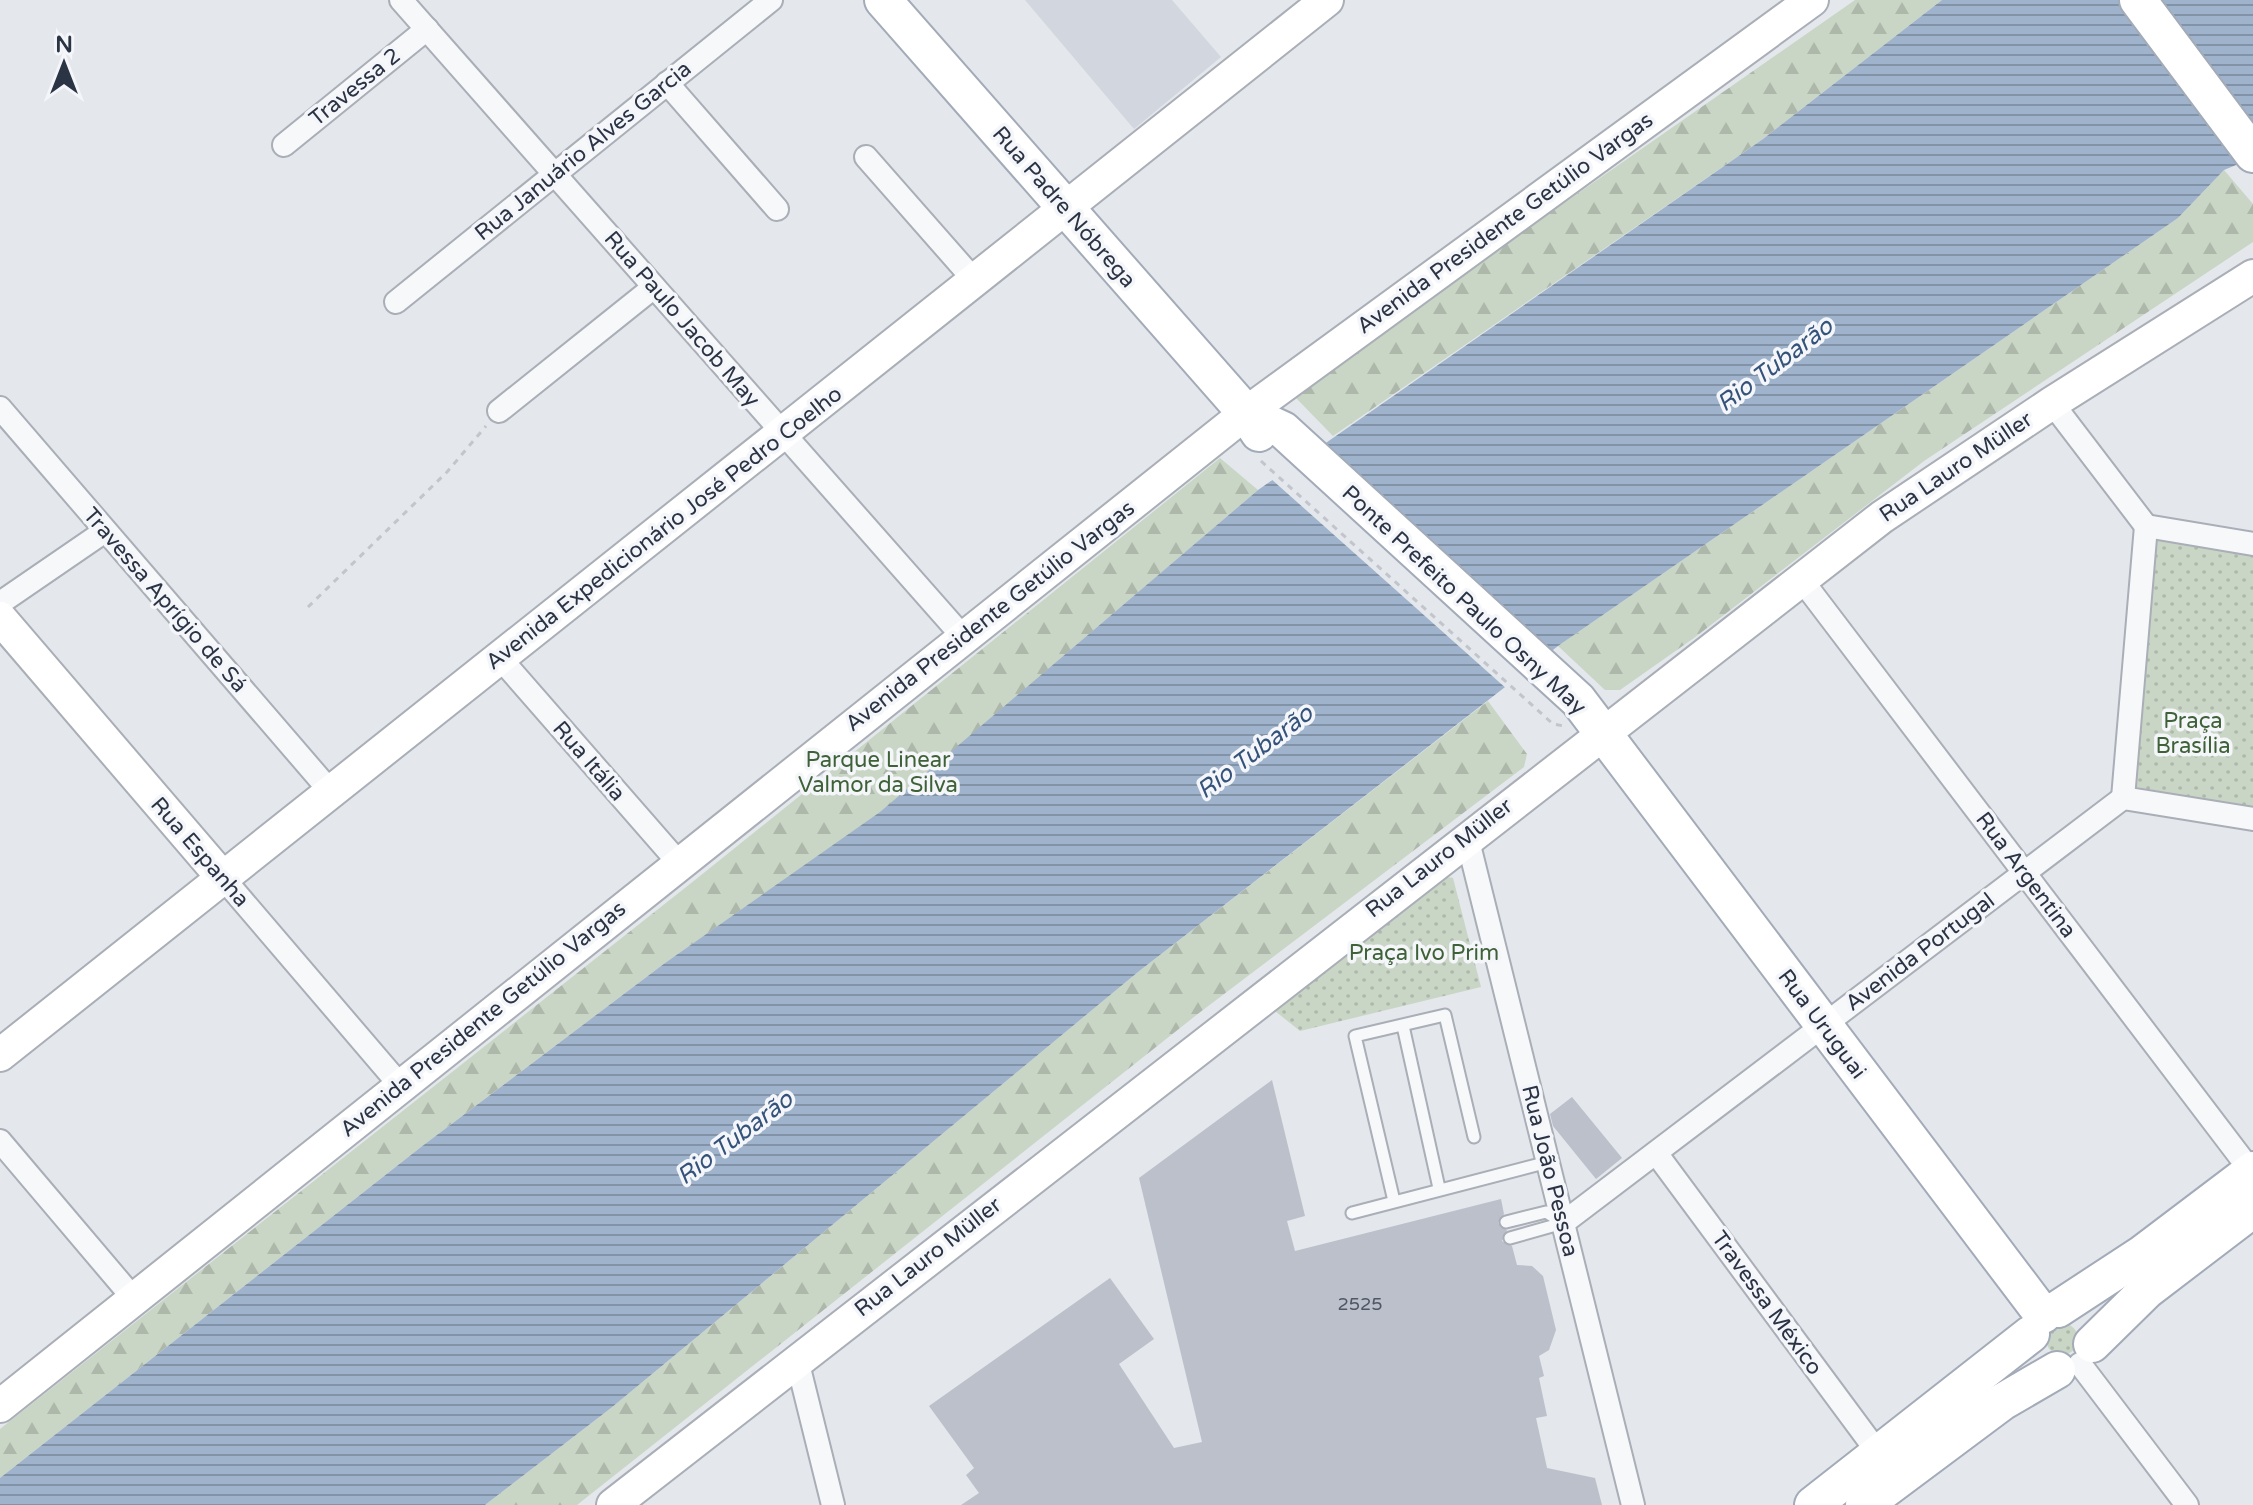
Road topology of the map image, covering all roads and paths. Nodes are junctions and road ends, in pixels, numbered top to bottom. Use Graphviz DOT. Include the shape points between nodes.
graph roads {
  1 [pos="401,0"];
  2 [pos="771,0"];
  3 [pos="883,0"];
  4 [pos="1327,0"];
  5 [pos="1812,0"];
  6 [pos="2138,0"];
  7 [pos="427,29"];
  8 [pos="667,83"];
  9 [pos="284,145"];
  10 [pos="2253,154"];
  11 [pos="866,157"];
  12 [pos="554,174"];
  13 [pos="1066,208"];
  14 [pos="777,209"];
  15 [pos="2253,276"];
  16 [pos="975,281"];
  17 [pos="654,287"];
  18 [pos="396,302"];
  19 [pos="2052,403"];
  20 [pos="0,408"];
  21 [pos="499,411"];
  22 [pos="1246,413"];
  23 [pos="783,433"];
  24 [pos="1268,443"];
  25 [pos="2146,526"];
  26 [pos="105,531"];
  27 [pos="2253,544"];
  28 [pos="1801,579"];
  29 [pos="0,603"];
  30 [pos="308,607"];
  31 [pos="0,618"];
  32 [pos="964,638"];
  33 [pos="500,658"];
  34 [pos="1564,713"];
  35 [pos="1601,733"];
  36 [pos="331,792"];
  37 [pos="2123,798"];
  38 [pos="2253,819"];
  39 [pos="1467,837"];
  40 [pos="679,863"];
  41 [pos="2025,873"];
  42 [pos="223,878"];
  43 [pos="1823,1025"];
  44 [pos="1403,1026"];
  45 [pos="0,1055"];
  46 [pos="400,1085"];
  47 [pos="1474,1137"];
  48 [pos="0,1141"];
  49 [pos="1656,1153"];
  50 [pos="1548,1162"];
  51 [pos="2252,1170"];
  52 [pos="1439,1188"];
  53 [pos="1394,1201"];
  54 [pos="2253,1209"];
  55 [pos="1352,1213"];
  56 [pos="1506,1222"];
  57 [pos="1563,1223"];
  58 [pos="1510,1238"];
  59 [pos="134,1299"];
  60 [pos="2044,1319"];
  61 [pos="2076,1359"];
  62 [pos="797,1360"];
  63 [pos="0,1406"];
  64 [pos="1879,1454"];
  65 [pos="613,1505"];
  66 [pos="833,1505"];
  67 [pos="1633,1505"];
  68 [pos="1813,1505"];
  69 [pos="1864,1505"];
  70 [pos="2187,1505"];
  1 -- 7 [label="street, Rua Paulo Jacob May"];
  2 -- 8 [label="street, Rua Januário Alves Garcia"];
  3 -- 13 [label="main road, Rua Padre Nóbrega"];
  4 -- 13 [label="main road, Avenida Expedicionário José Pedro Coelho"];
  5 -- 22 [label="main road, Avenida Presidente Getúlio Vargas"];
  6 -- 10 [label="main road"];
  7 -- 9 [label="street, Travessa 2"];
  7 -- 12 [label="street, Rua Paulo Jacob May"];
  8 -- 12 [label="street, Rua Januário Alves Garcia"];
  8 -- 14 [label="street"];
  11 -- 16 [label="street"];
  12 -- 17 [label="street, Rua Paulo Jacob May"];
  12 -- 18 [label="street, Rua Januário Alves Garcia"];
  13 -- 16 [label="main road, Avenida Expedicionário José Pedro Coelho"];
  13 -- 22 [label="main road, Rua Padre Nóbrega"];
  15 -- 19 [label="main road, Rua Lauro Müller"];
  16 -- 23 [label="main road, Avenida Expedicionário José Pedro Coelho"];
  17 -- 21 [label="street"];
  17 -- 23 [label="street, Rua Paulo Jacob May"];
  19 -- 25 [label="street"];
  19 -- 28 [label="main road, Rua Lauro Müller" via="1923,487"];
  20 -- 26 [label="street, Travessa Aprígio de Sá"];
  21 -- 30 [label="path" via="447,472"];
  22 -- 24 [label="main road, Ponte Prefeito Paulo Osny May"];
  22 -- 32 [label="main road, Avenida Presidente Getúlio Vargas"];
  23 -- 32 [label="street, Rua Paulo Jacob May"];
  23 -- 33 [label="main road, Avenida Expedicionário José Pedro Coelho"];
  24 -- 34 [label="main road, Ponte Prefeito Paulo Osny May"];
  24 -- 34 [label="path"];
  25 -- 27 [label="street"];
  25 -- 37 [label="street"];
  26 -- 29 [label="street"];
  26 -- 36 [label="street, Travessa Aprígio de Sá"];
  28 -- 35 [label="main road, Rua Lauro Müller"];
  28 -- 41 [label="street, Rua Argentina"];
  31 -- 42 [label="main road, Rua Espanha"];
  32 -- 40 [label="main road, Avenida Presidente Getúlio Vargas"];
  33 -- 36 [label="main road, Avenida Expedicionário José Pedro Coelho"];
  33 -- 40 [label="street, Rua Itália"];
  34 -- 35 [label="main road, Ponte Prefeito Paulo Osny May"];
  35 -- 39 [label="main road, Rua Lauro Müller"];
  35 -- 43 [label="main road, Rua Uruguai"];
  36 -- 42 [label="main road, Avenida Expedicionário José Pedro Coelho"];
  37 -- 38 [label="street"];
  37 -- 41 [label="street, Avenida Portugal"];
  39 -- 50 [label="street, Rua João Pessoa"];
  39 -- 62 [label="main road, Rua Lauro Müller"];
  40 -- 46 [label="main road, Avenida Presidente Getúlio Vargas"];
  41 -- 43 [label="street, Avenida Portugal"];
  41 -- 51 [label="street, Rua Argentina"];
  42 -- 45 [label="main road, Avenida Expedicionário José Pedro Coelho"];
  42 -- 46 [label="street, Rua Espanha"];
  43 -- 49 [label="street, Avenida Portugal"];
  43 -- 60 [label="main road, Rua Uruguai"];
  44 -- 47 [label="lane" via="1445,1015"];
  44 -- 52 [label="lane"];
  44 -- 53 [label="lane" via="1355,1036"];
  46 -- 59 [label="main road, Avenida Presidente Getúlio Vargas"];
  48 -- 59 [label="street"];
  49 -- 57 [label="street, Avenida Portugal"];
  49 -- 64 [label="street, Travessa México"];
  50 -- 52 [label="lane"];
  50 -- 57 [label="street, Rua João Pessoa"];
  51 -- 60 [label="main road" via="2142,1254"];
  52 -- 53 [label="lane"];
  53 -- 55 [label="lane"];
  54 -- 61 [label="main road" via="2147,1290"];
  56 -- 57 [label="lane" via="1546,1212"];
  57 -- 58 [label="lane"];
  57 -- 67 [label="street, Rua João Pessoa"];
  59 -- 63 [label="main road, Avenida Presidente Getúlio Vargas"];
  60 -- 61 [label="main road, Rua Uruguai" via="2034,1353"];
  60 -- 61 [label="main road" via="2077,1312 2084,1318 2092,1334"];
  60 -- 64 [label="main road"];
  61 -- 69 [label="main road" via="2002,1402"];
  61 -- 70 [label="street"];
  62 -- 65 [label="main road, Rua Lauro Müller"];
  62 -- 66 [label="street"];
  64 -- 68 [label="main road"];
}
